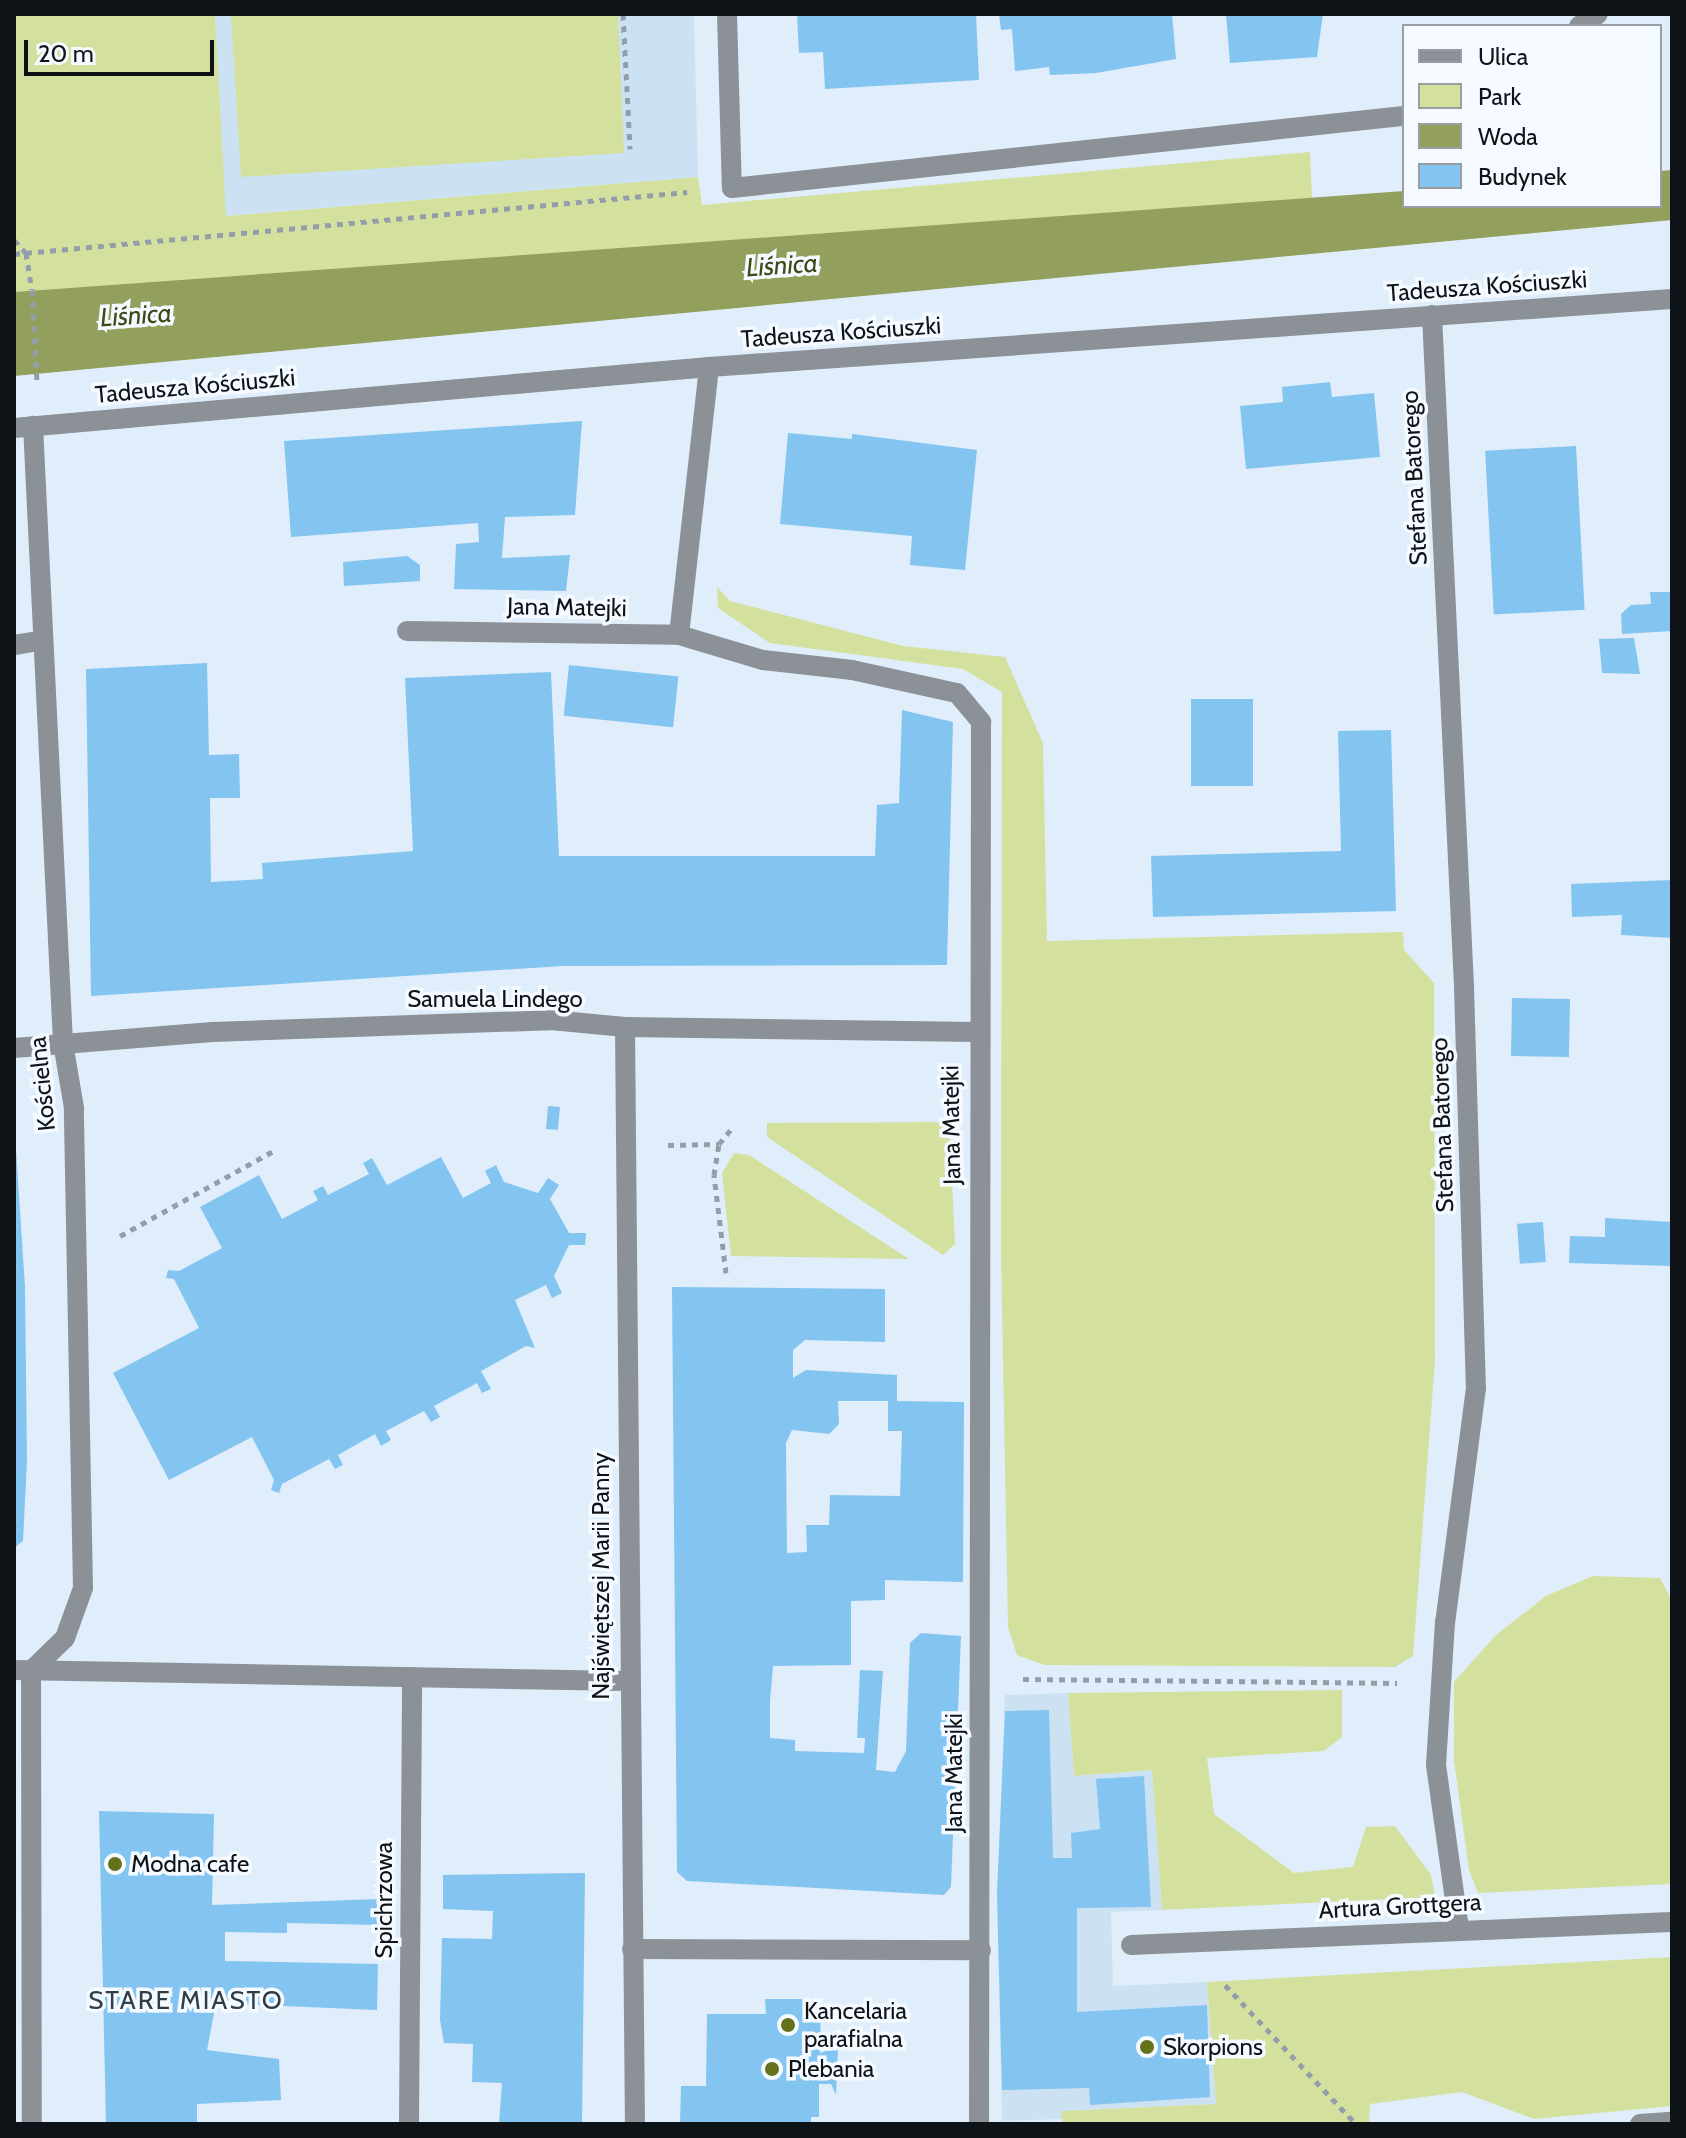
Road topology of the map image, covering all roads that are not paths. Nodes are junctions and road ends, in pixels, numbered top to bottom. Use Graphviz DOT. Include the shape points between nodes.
graph roads {
  1 [pos="727,14"];
  2 [pos="1402,116"];
  3 [pos="1672,299"];
  4 [pos="1432,315"];
  5 [pos="709,367"];
  6 [pos="24,427"];
  7 [pos="407,631"];
  8 [pos="679,635"];
  9 [pos="40,641"];
  10 [pos="14,645"];
  11 [pos="625,1027"];
  12 [pos="977,1032"];
  13 [pos="63,1043"];
  14 [pos="14,1048"];
  15 [pos="22,1670"];
  16 [pos="412,1677"];
  17 [pos="628,1681"];
  18 [pos="1672,1922"];
  19 [pos="1459,1929"];
  20 [pos="1131,1945"];
  21 [pos="632,1949"];
  22 [pos="981,1950"];
  23 [pos="1672,2122"];
  24 [pos="32,2124"];
  25 [pos="409,2124"];
  26 [pos="635,2124"];
  27 [pos="979,2124"];
  28 [pos="1640,2124"];
  1 -- 2 [label="street" via="732,188"];
  3 -- 4 [label="street, Tadeusza Kościuszki"];
  4 -- 5 [label="street, Tadeusza Kościuszki"];
  4 -- 19 [label="street, Stefana Batorego" via="1464,971 1476,1388 1436,1765"];
  5 -- 6 [label="street, Tadeusza Kościuszki"];
  5 -- 8 [label="street"];
  6 -- 9 [label="street, Kościelna"];
  7 -- 8 [label="street, Jana Matejki"];
  8 -- 12 [label="street, Jana Matejki" via="763,660 931,686 971,702 981,722"];
  9 -- 10 [label="street"];
  9 -- 13 [label="street, Kościelna"];
  11 -- 12 [label="street, Samuela Lindego"];
  11 -- 13 [label="street, Samuela Lindego" via="551,1020"];
  11 -- 17 [label="street, Najświętszej Marii Panny"];
  12 -- 22 [label="street, Jana Matejki"];
  13 -- 14 [label="street, Samuela Lindego"];
  13 -- 15 [label="street, Kościelna" via="74,1108 83,1588 65,1638"];
  15 -- 16 [label="street"];
  15 -- 24 [label="street"];
  16 -- 17 [label="street"];
  16 -- 25 [label="street, Spichrzowa"];
  17 -- 21 [label="street, Najświętszej Marii Panny"];
  18 -- 19 [label="street, Artura Grottgera"];
  19 -- 20 [label="street, Artura Grottgera"];
  21 -- 22 [label="street"];
  21 -- 26 [label="street, Najświętszej Marii Panny"];
  22 -- 27 [label="street, Jana Matejki"];
  23 -- 28 [label="street"];
}
